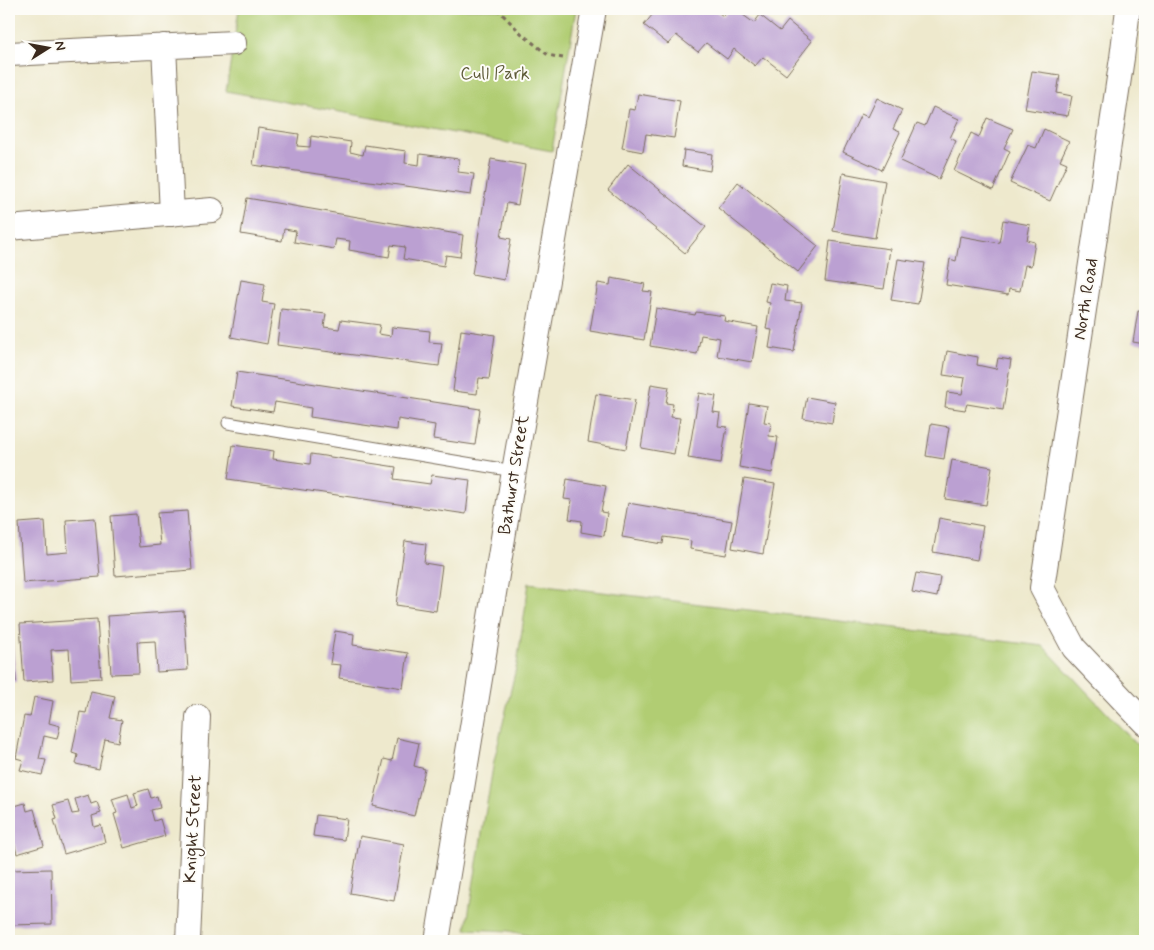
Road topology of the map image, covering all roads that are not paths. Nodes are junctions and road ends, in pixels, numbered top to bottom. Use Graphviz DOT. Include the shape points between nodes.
graph roads {
  1 [pos="594,9"];
  2 [pos="1128,9"];
  3 [pos="234,43"];
  4 [pos="164,46"];
  5 [pos="9,54"];
  6 [pos="212,210"];
  7 [pos="172,214"];
  8 [pos="9,228"];
  9 [pos="228,423"];
  10 [pos="514,471"];
  11 [pos="198,717"];
  12 [pos="1145,723"];
  13 [pos="188,941"];
  14 [pos="437,941"];
  1 -- 10 [label="street, Bathurst Street"];
  2 -- 12 [label="street, North Road" via="1042,588 1074,648"];
  3 -- 4 [label="street"];
  4 -- 5 [label="street"];
  4 -- 7 [label="street"];
  6 -- 7 [label="street"];
  7 -- 8 [label="street"];
  9 -- 10 [label="lane"];
  10 -- 14 [label="street, Bathurst Street"];
  11 -- 13 [label="street, Knight Street"];
}
